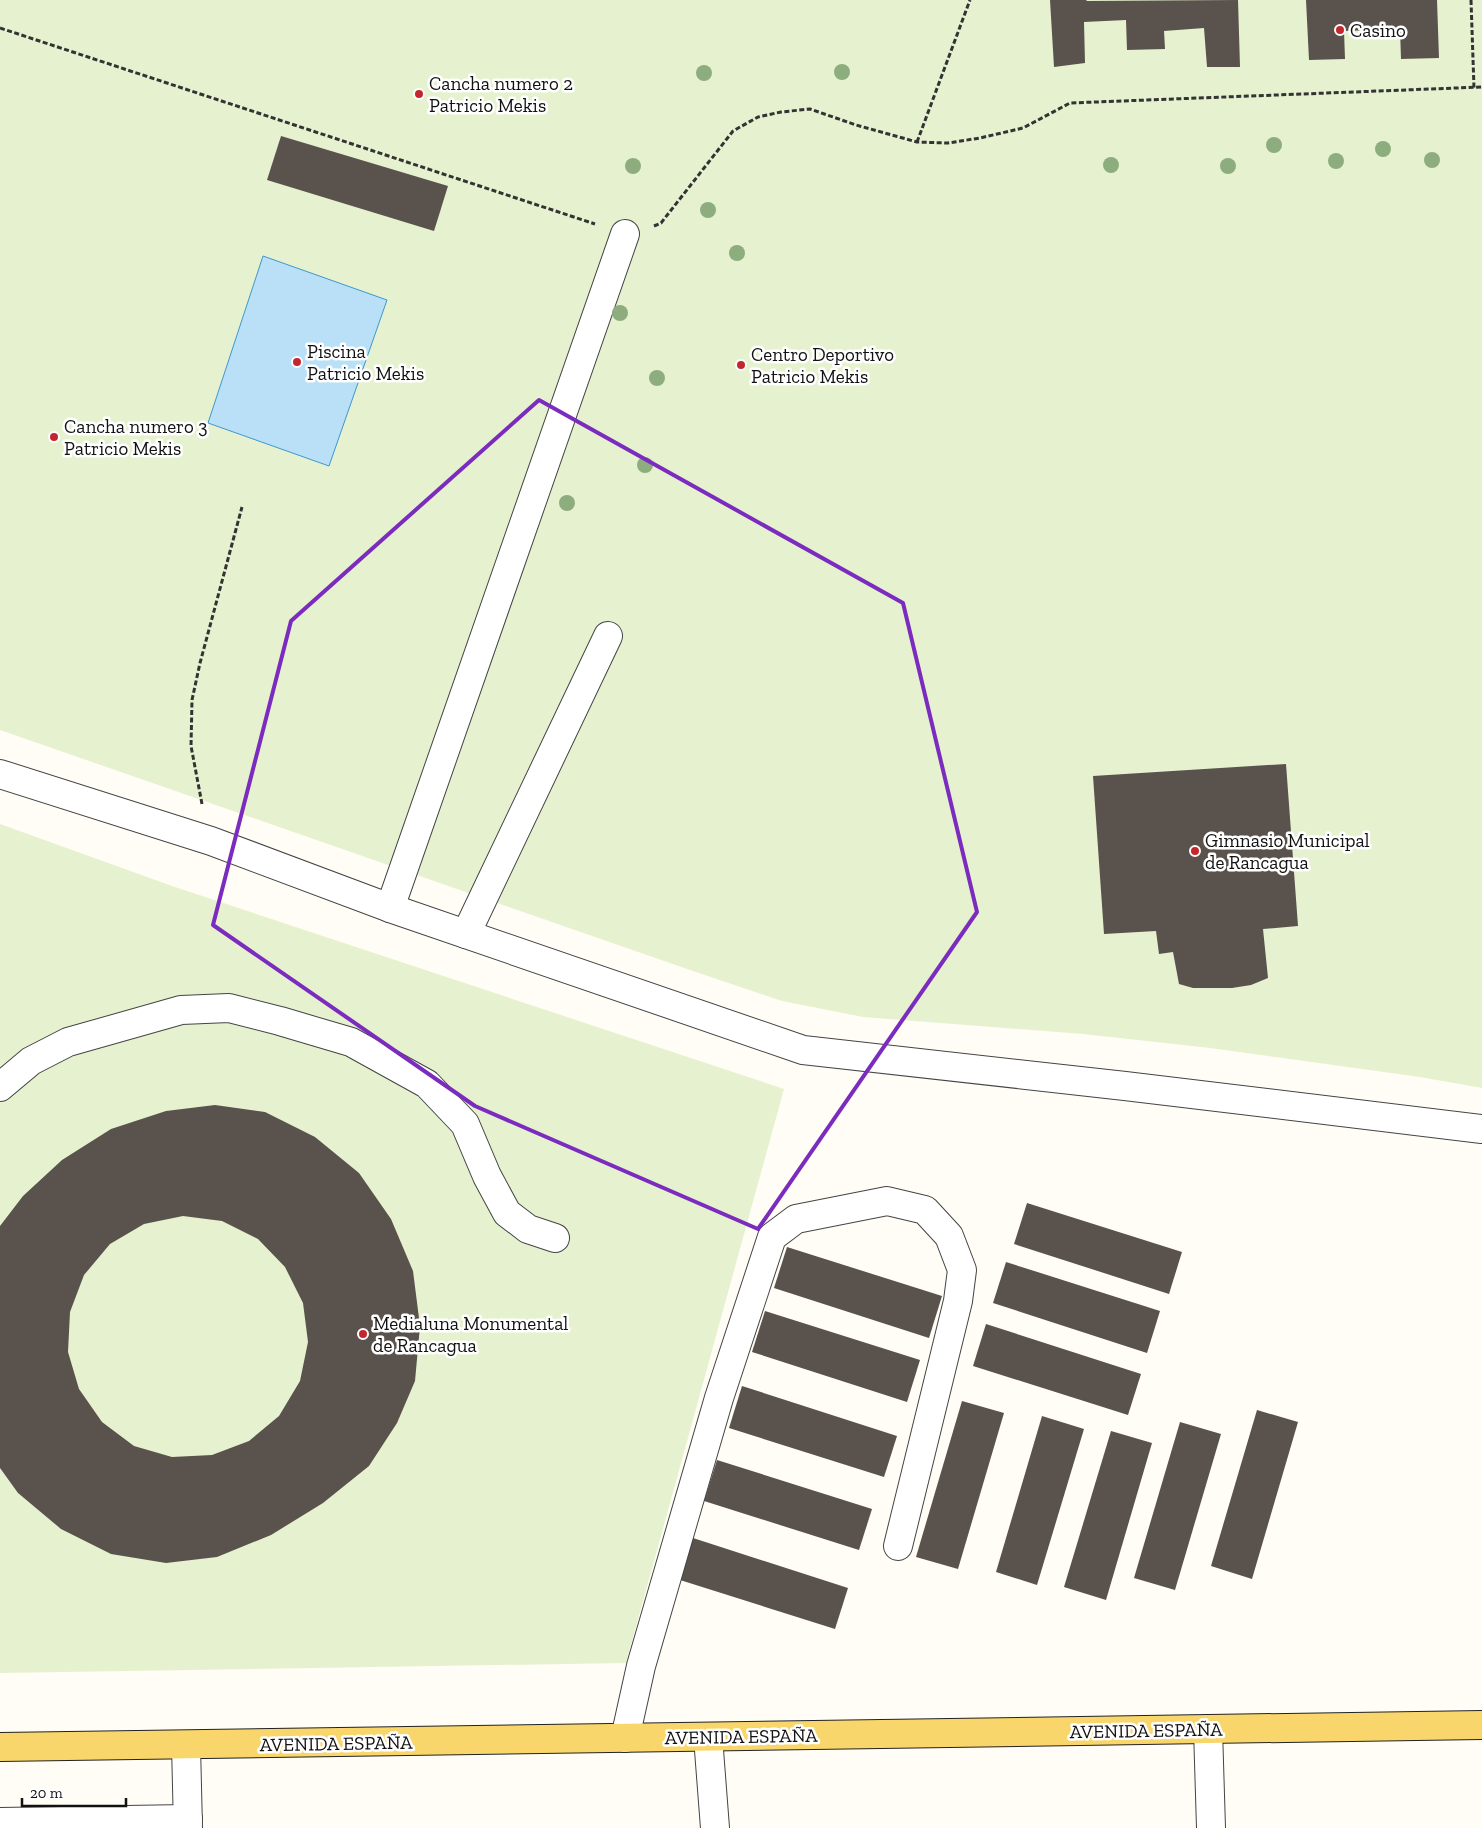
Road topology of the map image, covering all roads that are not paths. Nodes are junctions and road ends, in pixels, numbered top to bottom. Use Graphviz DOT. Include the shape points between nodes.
graph roads {
  1 [pos="625,234"];
  2 [pos="608,636"];
  3 [pos="0,774"];
  4 [pos="390,908"];
  5 [pos="466,934"];
  6 [pos="0,1087"];
  7 [pos="1482,1129"];
  8 [pos="555,1238"];
  9 [pos="898,1546"];
  10 [pos="1482,1725"];
  11 [pos="1208,1729"];
  12 [pos="708,1737"];
  13 [pos="625,1738"];
  14 [pos="186,1745"];
  15 [pos="0,1747"];
  16 [pos="0,1822"];
  17 [pos="188,1824"];
  18 [pos="715,1828"];
  19 [pos="1211,1828"];
  1 -- 4 [label="street"];
  2 -- 5 [label="street"];
  3 -- 4 [label="street" via="211,841"];
  4 -- 5 [label="street"];
  5 -- 7 [label="street" via="803,1050"];
  6 -- 8 [label="street" via="31,1061 68,1042 181,1010 229,1008 280,1021 351,1042 427,1084 465,1124 507,1213 528,1229"];
  9 -- 13 [label="street" via="958,1301 962,1270 948,1236 925,1210 887,1201 796,1219 772,1236 719,1398 641,1666"];
  10 -- 11 [label="main road, AVENIDA ESPAÑA"];
  11 -- 12 [label="main road, AVENIDA ESPAÑA"];
  11 -- 19 [label="street"];
  12 -- 13 [label="main road, AVENIDA ESPAÑA"];
  12 -- 18 [label="street"];
  13 -- 14 [label="main road, AVENIDA ESPAÑA"];
  14 -- 15 [label="main road, AVENIDA ESPAÑA"];
  14 -- 17 [label="street"];
  16 -- 17 [label="street"];
}
